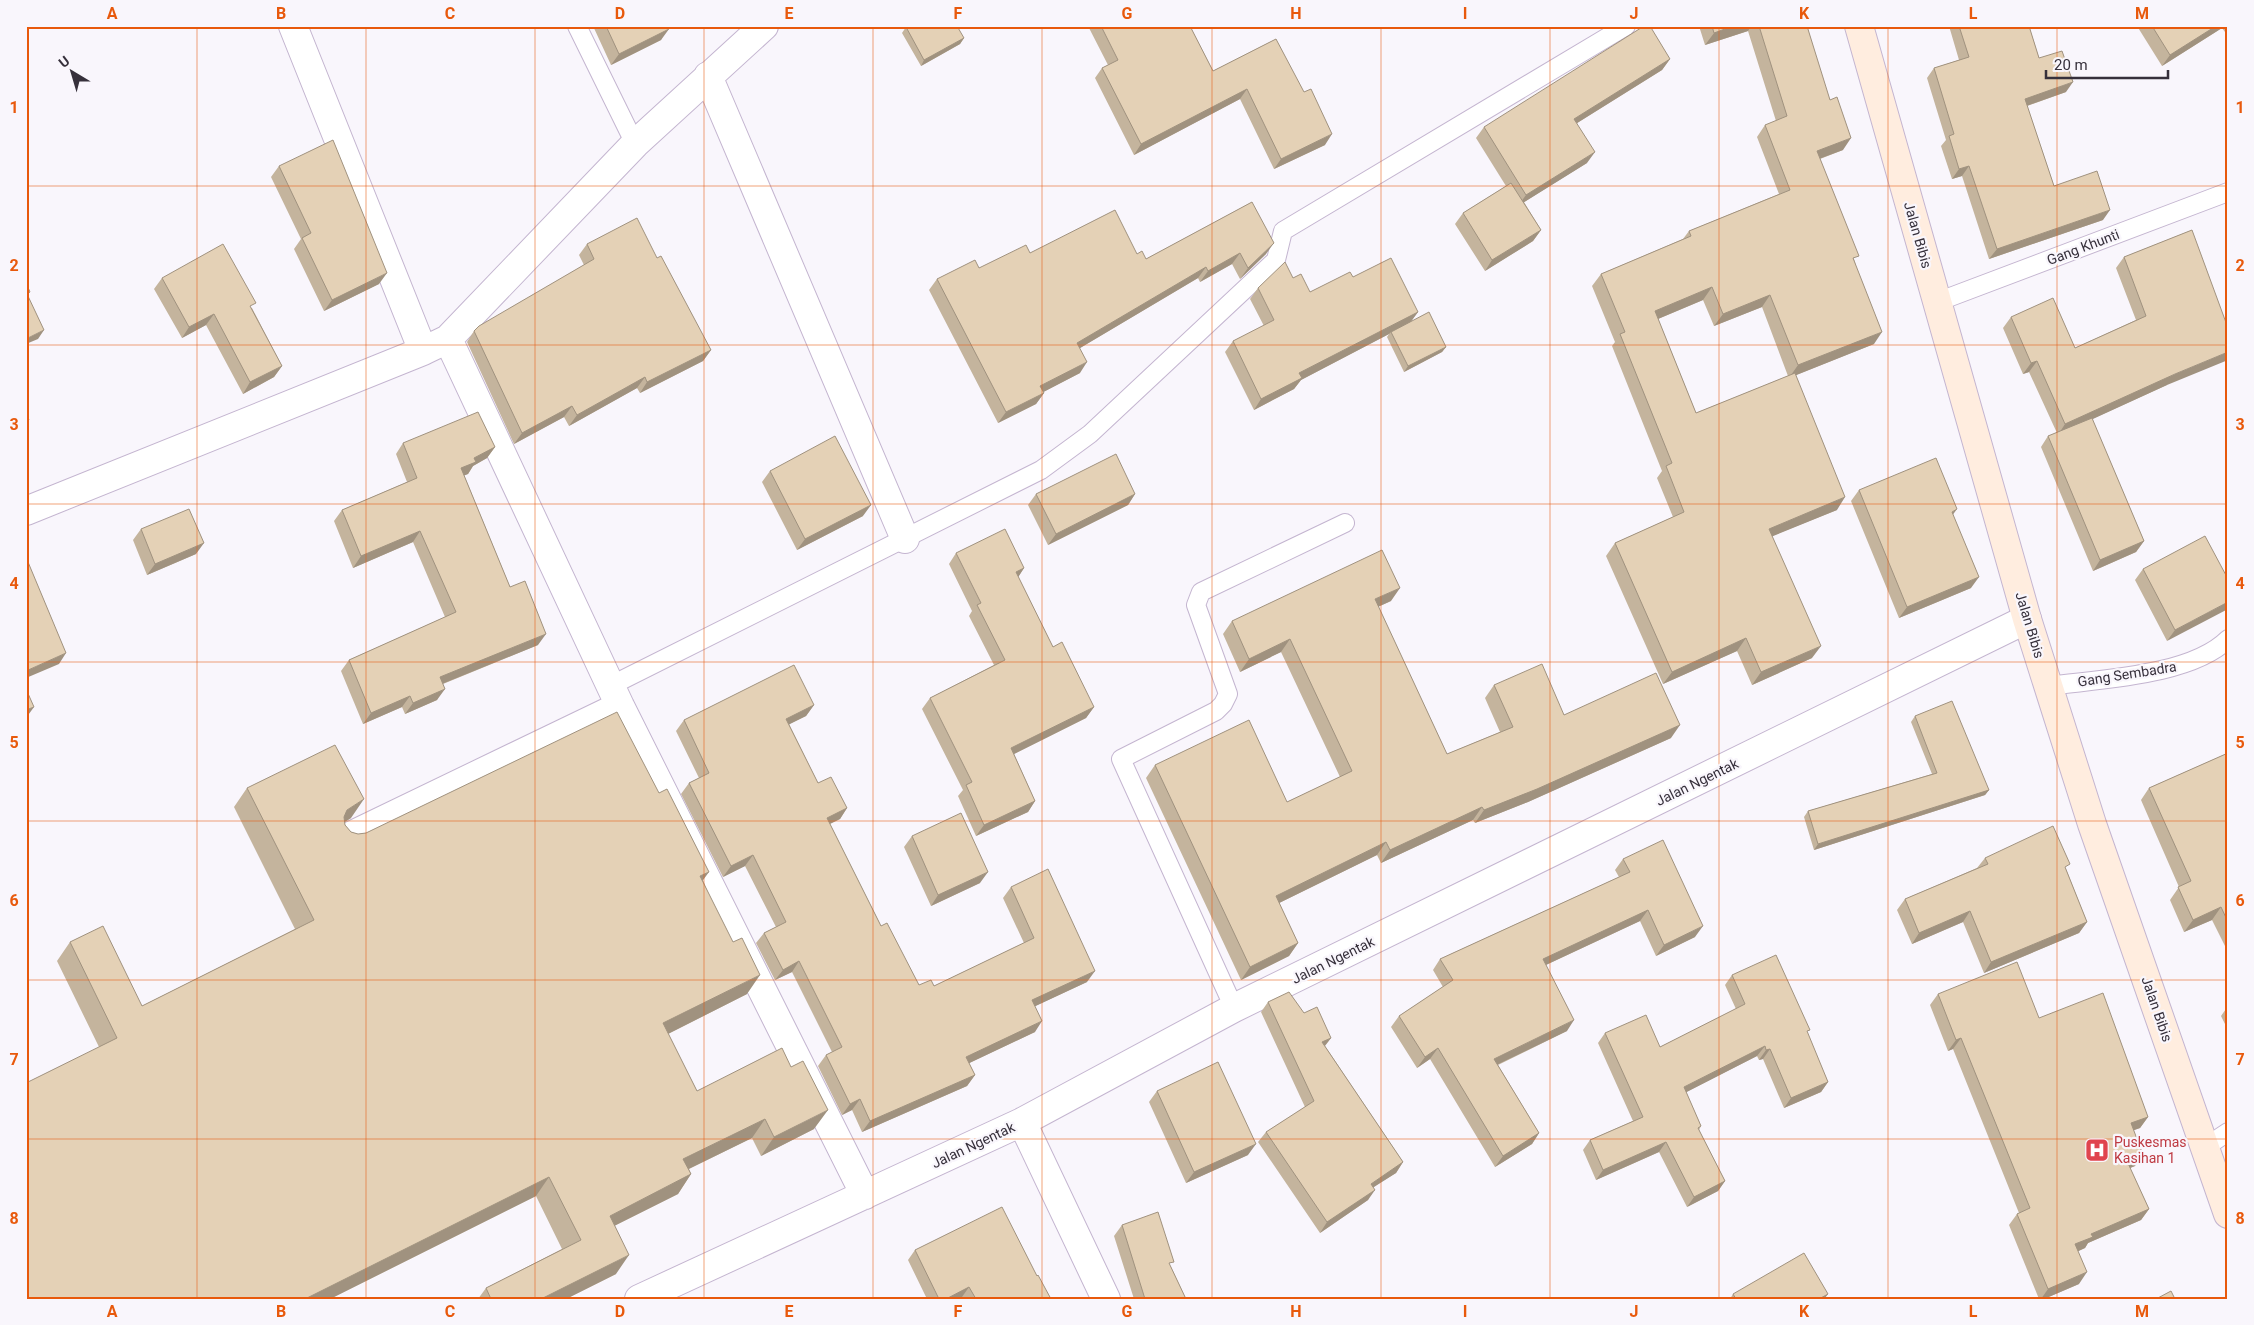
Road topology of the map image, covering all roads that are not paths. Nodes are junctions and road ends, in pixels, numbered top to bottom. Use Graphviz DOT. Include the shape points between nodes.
graph roads {
  1 [pos="293,26"];
  2 [pos="577,26"];
  3 [pos="764,26"];
  4 [pos="1626,26"];
  5 [pos="1859,26"];
  6 [pos="708,76"];
  7 [pos="635,144"];
  8 [pos="2228,192"];
  9 [pos="1937,302"];
  10 [pos="448,339"];
  11 [pos="423,352"];
  12 [pos="26,511"];
  13 [pos="1345,523"];
  14 [pos="905,539"];
  15 [pos="2027,618"];
  16 [pos="2228,639"];
  17 [pos="2049,686"];
  18 [pos="615,696"];
  19 [pos="346,838"];
  20 [pos="1234,1008"];
  21 [pos="1022,1122"];
  22 [pos="2228,1132"];
  23 [pos="2204,1148"];
  24 [pos="865,1195"];
  25 [pos="2228,1214"];
  26 [pos="639,1299"];
  27 [pos="1106,1299"];
  1 -- 11 [label="street"];
  2 -- 7 [label="lane"];
  3 -- 6 [label="street"];
  4 -- 14 [label="lane" via="1284,231 1276,260 1090,434 1041,470"];
  5 -- 9 [label="main road, Jalan Bibis"];
  6 -- 7 [label="street"];
  6 -- 14 [label="street"];
  7 -- 10 [label="street"];
  8 -- 9 [label="lane, Gang Khunti"];
  9 -- 15 [label="main road, Jalan Bibis"];
  10 -- 11 [label="street"];
  10 -- 18 [label="street"];
  11 -- 12 [label="street"];
  13 -- 20 [label="lane" via="1201,592 1196,605 1228,694 1216,711 1121,759"];
  14 -- 18 [label="lane"];
  15 -- 17 [label="main road, Jalan Bibis"];
  15 -- 20 [label="street, Jalan Ngentak"];
  16 -- 17 [label="lane, Gang Sembadra" via="2198,658 2171,669"];
  17 -- 23 [label="main road, Jalan Bibis" via="2092,824"];
  18 -- 19 [label="street"];
  18 -- 24 [label="street"];
  20 -- 21 [label="street, Jalan Ngentak"];
  21 -- 24 [label="street, Jalan Ngentak"];
  21 -- 27 [label="street"];
  22 -- 23 [label="lane"];
  23 -- 25 [label="main road, Jalan Bibis"];
  24 -- 26 [label="street, Jalan Ngentak"];
}
